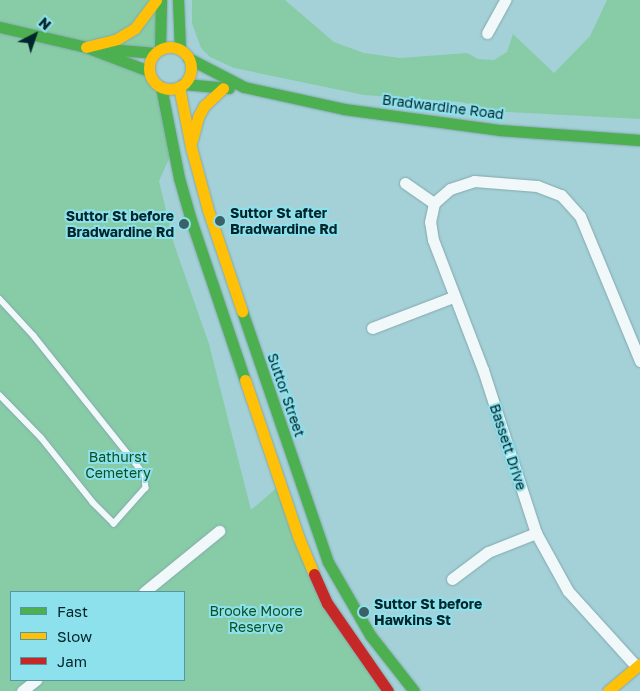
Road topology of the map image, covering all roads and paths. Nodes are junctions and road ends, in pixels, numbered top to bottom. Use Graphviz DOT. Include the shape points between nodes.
graph roads {
  1 [pos="156,0"];
  2 [pos="161,0"];
  3 [pos="178,0"];
  4 [pos="505,0"];
  5 [pos="0,27"];
  6 [pos="487,33"];
  7 [pos="86,47"];
  8 [pos="157,51"];
  9 [pos="184,54"];
  10 [pos="149,71"];
  11 [pos="182,85"];
  12 [pos="161,87"];
  13 [pos="244,87"];
  14 [pos="223,88"];
  15 [pos="640,140"];
  16 [pos="191,147"];
  17 [pos="405,183"];
  18 [pos="434,203"];
  19 [pos="453,297"];
  20 [pos="0,299"];
  21 [pos="372,328"];
  22 [pos="640,361"];
  23 [pos="0,396"];
  24 [pos="219,531"];
  25 [pos="536,533"];
  26 [pos="452,579"];
  27 [pos="145,591"];
  28 [pos="638,665"];
  29 [pos="35,681"];
  30 [pos="22,691"];
  31 [pos="388,691"];
  32 [pos="414,691"];
  33 [pos="608,691"];
  1 -- 7 [label="main road" via="135,28 118,39"];
  2 -- 8 [label="main road"];
  3 -- 9 [label="main road"];
  4 -- 6 [label="street"];
  5 -- 7 [label="main road"];
  7 -- 8 [label="main road"];
  7 -- 10 [label="main road"];
  8 -- 9 [label="main road" via="170,47"];
  8 -- 10 [label="main road"];
  9 -- 11 [label="main road" via="190,72"];
  9 -- 13 [label="main road, Bradwardine Road"];
  10 -- 12 [label="main road" via="151,78"];
  11 -- 12 [label="main road" via="170,89"];
  11 -- 14 [label="main road, Bradwardine Road"];
  11 -- 16 [label="main road, Suttor Street"];
  12 -- 31 [label="main road" via="191,220 298,536 327,603"];
  13 -- 14 [label="main road, Bradwardine Road"];
  13 -- 15 [label="main road, Bradwardine Road" via="442,124"];
  14 -- 16 [label="main road" via="204,106 198,117"];
  16 -- 32 [label="main road, Suttor Street" via="208,210 328,562 370,635"];
  17 -- 18 [label="street"];
  18 -- 19 [label="street, Bassett Drive" via="430,222 433,240"];
  18 -- 22 [label="street" via="450,189 474,181 537,186 561,195 580,216"];
  19 -- 21 [label="street"];
  19 -- 25 [label="street, Bassett Drive" via="483,370"];
  20 -- 23 [label="lane" via="34,336 145,475 146,488 114,524 41,438"];
  24 -- 27 [label="street"];
  25 -- 26 [label="street" via="488,552"];
  25 -- 28 [label="street, Bassett Drive" via="568,590"];
  28 -- 33 [label="main road"];
  29 -- 30 [label="street"];
}
